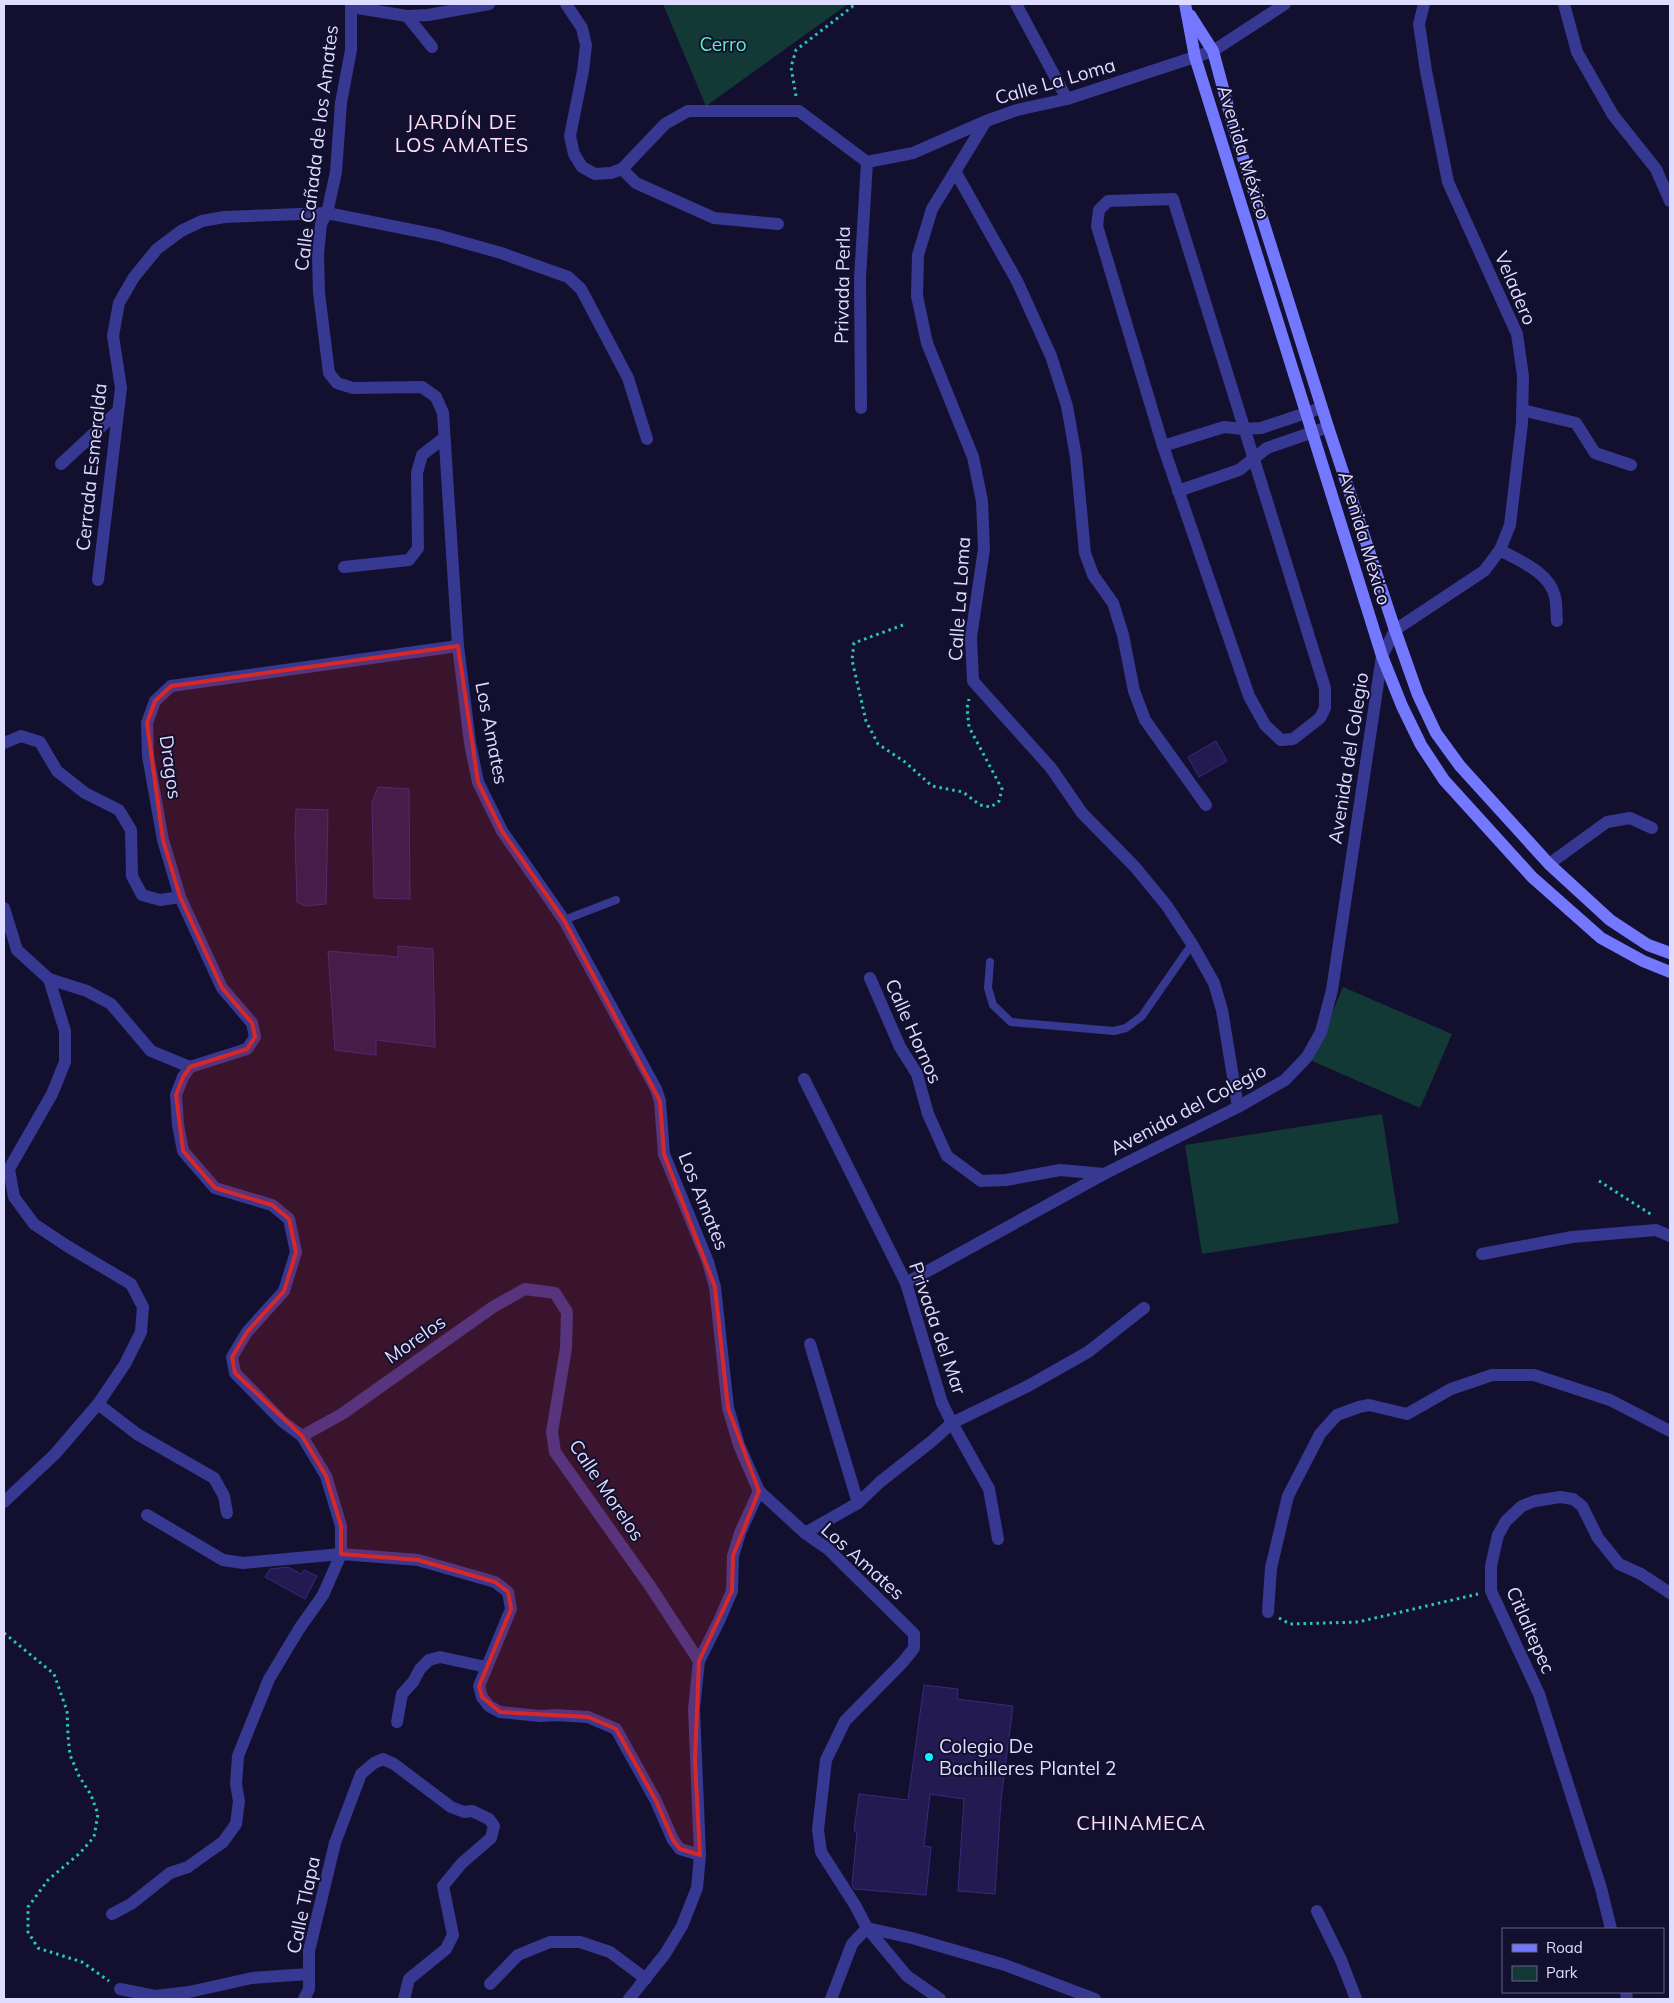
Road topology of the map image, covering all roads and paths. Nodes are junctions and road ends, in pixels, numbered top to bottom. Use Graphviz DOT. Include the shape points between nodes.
graph roads {
  1 [pos="489,4"];
  2 [pos="566,4"];
  3 [pos="853,4"];
  4 [pos="1016,4"];
  5 [pos="1285,4"];
  6 [pos="1424,4"];
  7 [pos="1564,4"];
  8 [pos="351,6"];
  9 [pos="1186,7"];
  10 [pos="407,16"];
  11 [pos="432,46"];
  12 [pos="1212,51"];
  13 [pos="1196,57"];
  14 [pos="1067,99"];
  15 [pos="799,111"];
  16 [pos="986,122"];
  17 [pos="867,162"];
  18 [pos="622,169"];
  19 [pos="955,171"];
  20 [pos="1670,201"];
  21 [pos="327,213"];
  22 [pos="778,224"];
  23 [pos="337,382"];
  24 [pos="861,408"];
  25 [pos="1322,408"];
  26 [pos="1522,410"];
  27 [pos="118,411"];
  28 [pos="1306,413"];
  29 [pos="1328,427"];
  30 [pos="1243,429"];
  31 [pos="1312,432"];
  32 [pos="444,438"];
  33 [pos="646,439"];
  34 [pos="1163,446"];
  35 [pos="1253,459"];
  36 [pos="60,464"];
  37 [pos="1631,465"];
  38 [pos="1178,491"];
  39 [pos="1500,550"];
  40 [pos="344,568"];
  41 [pos="98,580"];
  42 [pos="1557,621"];
  43 [pos="902,625"];
  44 [pos="1395,630"];
  45 [pos="458,646"];
  46 [pos="1382,656"];
  47 [pos="973,681"];
  48 [pos="4,743"];
  49 [pos="1206,805"];
  50 [pos="1652,828"];
  51 [pos="1550,864"];
  52 [pos="180,897"];
  53 [pos="616,900"];
  54 [pos="4,908"];
  55 [pos="564,920"];
  56 [pos="1192,944"];
  57 [pos="1670,952"];
  58 [pos="990,962"];
  59 [pos="1670,972"];
  60 [pos="870,978"];
  61 [pos="49,979"];
  62 [pos="190,1067"];
  63 [pos="804,1079"];
  64 [pos="1238,1107"];
  65 [pos="1104,1174"];
  66 [pos="1599,1182"];
  67 [pos="1653,1215"];
  68 [pos="1670,1236"];
  69 [pos="1482,1254"];
  70 [pos="906,1283"];
  71 [pos="554,1293"];
  72 [pos="1144,1308"];
  73 [pos="810,1344"];
  74 [pos="98,1404"];
  75 [pos="952,1423"];
  76 [pos="1670,1431"];
  77 [pos="302,1436"];
  78 [pos="759,1491"];
  79 [pos="4,1502"];
  80 [pos="858,1503"];
  81 [pos="226,1513"];
  82 [pos="146,1515"];
  83 [pos="805,1534"];
  84 [pos="998,1539"];
  85 [pos="341,1554"];
  86 [pos="1491,1591"];
  87 [pos="1670,1593"];
  88 [pos="1268,1612"];
  89 [pos="4,1633"];
  90 [pos="699,1661"];
  91 [pos="486,1668"];
  92 [pos="397,1722"];
  93 [pos="700,1855"];
  94 [pos="1317,1911"];
  95 [pos="112,1914"];
  96 [pos="867,1928"];
  97 [pos="1611,1928"];
  98 [pos="309,1974"];
  99 [pos="646,1979"];
  100 [pos="490,1984"];
  101 [pos="120,1988"];
  102 [pos="304,1999"];
  103 [pos="404,1999"];
  104 [pos="629,1999"];
  105 [pos="831,1999"];
  106 [pos="940,1999"];
  107 [pos="1095,1999"];
  108 [pos="1356,1999"];
  1 -- 10 [label="street"];
  2 -- 18 [label="street" via="582,28 586,45 570,136 574,154 582,167 595,174"];
  3 -- 15 [label="path" via="796,50 791,67"];
  4 -- 14 [label="street"];
  5 -- 12 [label="street"];
  6 -- 26 [label="street, Veladero" via="1420,24 1426,71 1448,182 1517,334 1523,376"];
  7 -- 20 [label="street" via="1577,52 1613,114 1656,169"];
  8 -- 10 [label="street"];
  8 -- 21 [label="street, Calle Cañada de los Amates" via="351,50 341,103 336,172"];
  9 -- 12 [label="main road, Avenida México"];
  9 -- 13 [label="main road, Avenida México"];
  10 -- 11 [label="street"];
  12 -- 13 [label="street, Calle La Loma"];
  12 -- 25 [label="main road, Avenida México"];
  13 -- 14 [label="street, Calle La Loma"];
  13 -- 28 [label="main road, Avenida México"];
  14 -- 16 [label="street, Calle La Loma" via="1016,110"];
  15 -- 17 [label="street"];
  15 -- 18 [label="street" via="688,111 665,124"];
  16 -- 17 [label="street" via="913,153"];
  16 -- 19 [label="street, Calle La Loma"];
  17 -- 24 [label="street, Privada Perla" via="860,278"];
  18 -- 22 [label="street" via="636,183 714,218"];
  19 -- 47 [label="street, Calle La Loma" via="932,209 918,255 917,296 927,343 973,457 982,501 984,549 971,637"];
  19 -- 49 [label="street" via="1017,281 1051,356 1067,406 1076,457 1085,553 1093,575 1113,603 1144,720"];
  21 -- 23 [label="street, Calle Cañada de los Amates" via="321,224 319,292 329,373"];
  21 -- 27 [label="street, Cerrada Esmeralda" via="224,217 202,221 181,230 157,250 134,277 119,303 114,336 121,388"];
  21 -- 33 [label="street, Cerrada Esmeralda" via="437,235 568,277 582,289 628,378"];
  23 -- 32 [label="street, Los Amates" via="353,388 422,387 436,397 443,413"];
  25 -- 28 [label="street"];
  25 -- 29 [label="main road, Avenida México"];
  26 -- 37 [label="street" via="1576,423 1595,453"];
  26 -- 39 [label="street, Veladero" via="1510,525"];
  27 -- 36 [label="street"];
  27 -- 41 [label="street, Cerrada Esmeralda"];
  28 -- 30 [label="street" via="1261,428"];
  28 -- 31 [label="main road, Avenida México"];
  29 -- 31 [label="street"];
  29 -- 44 [label="main road, Avenida México"];
  30 -- 34 [label="street" via="1224,427"];
  30 -- 34 [label="street" via="1173,199 1108,201 1098,210 1097,226"];
  30 -- 35 [label="street"];
  31 -- 35 [label="street" via="1267,448"];
  31 -- 46 [label="main road, Avenida México"];
  32 -- 40 [label="street" via="422,455 417,473 418,548 409,560"];
  32 -- 45 [label="street, Los Amates"];
  34 -- 38 [label="street"];
  35 -- 38 [label="street" via="1239,470"];
  35 -- 38 [label="street" via="1325,688 1325,708 1320,718 1293,739 1281,740 1265,725 1248,696"];
  39 -- 42 [label="street" via="1550,583 1555,596"];
  39 -- 44 [label="street, Veladero" via="1484,571"];
  43 -- 47 [label="path" via="854,643 852,660 866,721 878,744 932,786 963,792 980,805 991,808 999,801 1002,789 969,727 967,708"];
  44 -- 46 [label="street, Avenida del Colegio"];
  44 -- 51 [label="main road, Avenida México" via="1436,734 1460,766"];
  45 -- 52 [label="street, Dragos" via="171,686 155,701 147,723 148,756 164,840"];
  45 -- 55 [label="street, Los Amates" via="478,782 502,831"];
  46 -- 59 [label="main road, Avenida México" via="1402,706 1444,780 1532,878 1601,938"];
  46 -- 64 [label="street, Avenida del Colegio" via="1332,990 1321,1032 1307,1057 1285,1080"];
  47 -- 56 [label="street, Calle La Loma" via="1051,768 1082,813 1167,906"];
  48 -- 52 [label="street" via="21,736 40,742 57,771 85,793 119,810 131,830 132,876 142,895 160,900"];
  50 -- 51 [label="street" via="1630,818 1607,822"];
  51 -- 57 [label="main road, Avenida México" via="1610,920 1648,945"];
  52 -- 62 [label="street, Dragos" via="222,988 252,1023 255,1037 248,1049"];
  53 -- 55 [label="lane"];
  54 -- 61 [label="street" via="18,950"];
  55 -- 78 [label="street, Los Amates" via="656,1089 660,1101 664,1154 715,1287 728,1408"];
  56 -- 58 [label="lane" via="1142,1016 1126,1028 1114,1031 1011,1022 993,1005 988,988"];
  56 -- 64 [label="street, Calle La Loma" via="1214,983 1222,1010"];
  60 -- 65 [label="street, Calle Hornos" via="900,1047 917,1074 928,1114 947,1156 981,1182 1060,1170"];
  61 -- 62 [label="street" via="87,991 111,1004 151,1052"];
  61 -- 74 [label="street" via="66,1031 65,1062 52,1094 9,1169 14,1197 34,1224 131,1284 143,1307 141,1332 125,1364"];
  62 -- 77 [label="street" via="176,1095 183,1151 215,1188 272,1205 289,1219 296,1252 284,1291 247,1332 232,1357 235,1373 283,1422"];
  63 -- 70 [label="street, Privada del Mar"];
  64 -- 65 [label="street, Avenida del Colegio"];
  65 -- 70 [label="street, Avenida del Colegio"];
  66 -- 67 [label="path"];
  68 -- 69 [label="street" via="1656,1230 1572,1237"];
  70 -- 75 [label="street, Privada del Mar" via="942,1403"];
  71 -- 77 [label="street, Morelos" via="525,1289 509,1298 342,1414"];
  71 -- 90 [label="street, Calle Morelos" via="567,1312 566,1348 552,1432 555,1452"];
  72 -- 75 [label="street" via="1088,1352"];
  73 -- 80 [label="street"];
  74 -- 79 [label="street" via="55,1454"];
  74 -- 81 [label="street" via="137,1434 214,1478 224,1496"];
  75 -- 80 [label="street"];
  75 -- 84 [label="street, Privada del Mar" via="989,1489"];
  76 -- 88 [label="street" via="1610,1400 1534,1375 1492,1375 1451,1389 1407,1414 1369,1405 1337,1415 1320,1434 1288,1496 1271,1568"];
  77 -- 85 [label="street" via="326,1476 341,1526"];
  78 -- 83 [label="street, Los Amates"];
  78 -- 90 [label="street" via="733,1556 732,1591"];
  80 -- 83 [label="street"];
  82 -- 85 [label="street" via="223,1560 243,1563"];
  83 -- 96 [label="street, Los Amates" via="828,1549 914,1634 914,1648 845,1721 826,1760 818,1830 821,1852"];
  85 -- 91 [label="street" via="418,1560 495,1582 508,1592 511,1609"];
  85 -- 95 [label="street" via="323,1595 270,1678 238,1756 236,1824 223,1842 188,1867 170,1873 131,1904"];
  86 -- 87 [label="street, Citlaltepec" via="1495,1544 1506,1521 1522,1506 1560,1497 1582,1506 1598,1538 1618,1564"];
  86 -- 88 [label="path" via="1358,1622 1290,1624"];
  86 -- 97 [label="street, Citlaltepec" via="1539,1694"];
  89 -- 101 [label="path" via="54,1674 67,1711 70,1755 98,1814 94,1837 48,1880 28,1907 28,1932 38,1948 82,1962"];
  90 -- 93 [label="street" via="694,1709"];
  91 -- 92 [label="street" via="440,1657 429,1660 402,1694"];
  91 -- 93 [label="street" via="479,1686 482,1697 500,1712 588,1717 616,1729 656,1801 673,1840 680,1849"];
  93 -- 99 [label="street" via="697,1888 682,1926"];
  94 -- 108 [label="street"];
  96 -- 105 [label="street" via="852,1944"];
  96 -- 106 [label="street, Los Amates" via="907,1976"];
  96 -- 107 [label="street" via="1004,1965"];
  98 -- 101 [label="street, Calle Tlapa" via="252,1978 155,1996"];
  98 -- 102 [label="street" via="309,1989"];
  98 -- 103 [label="street, Calle Tlapa" via="308,1951 335,1843 361,1774 383,1759 452,1807 464,1812 472,1811 489,1819 494,1826 491,1838 462,1863 443,1886 453,1935 446,1949 409,1979"];
  99 -- 100 [label="street" via="610,1952 580,1942 550,1942 518,1955"];
  99 -- 104 [label="street"];
}
